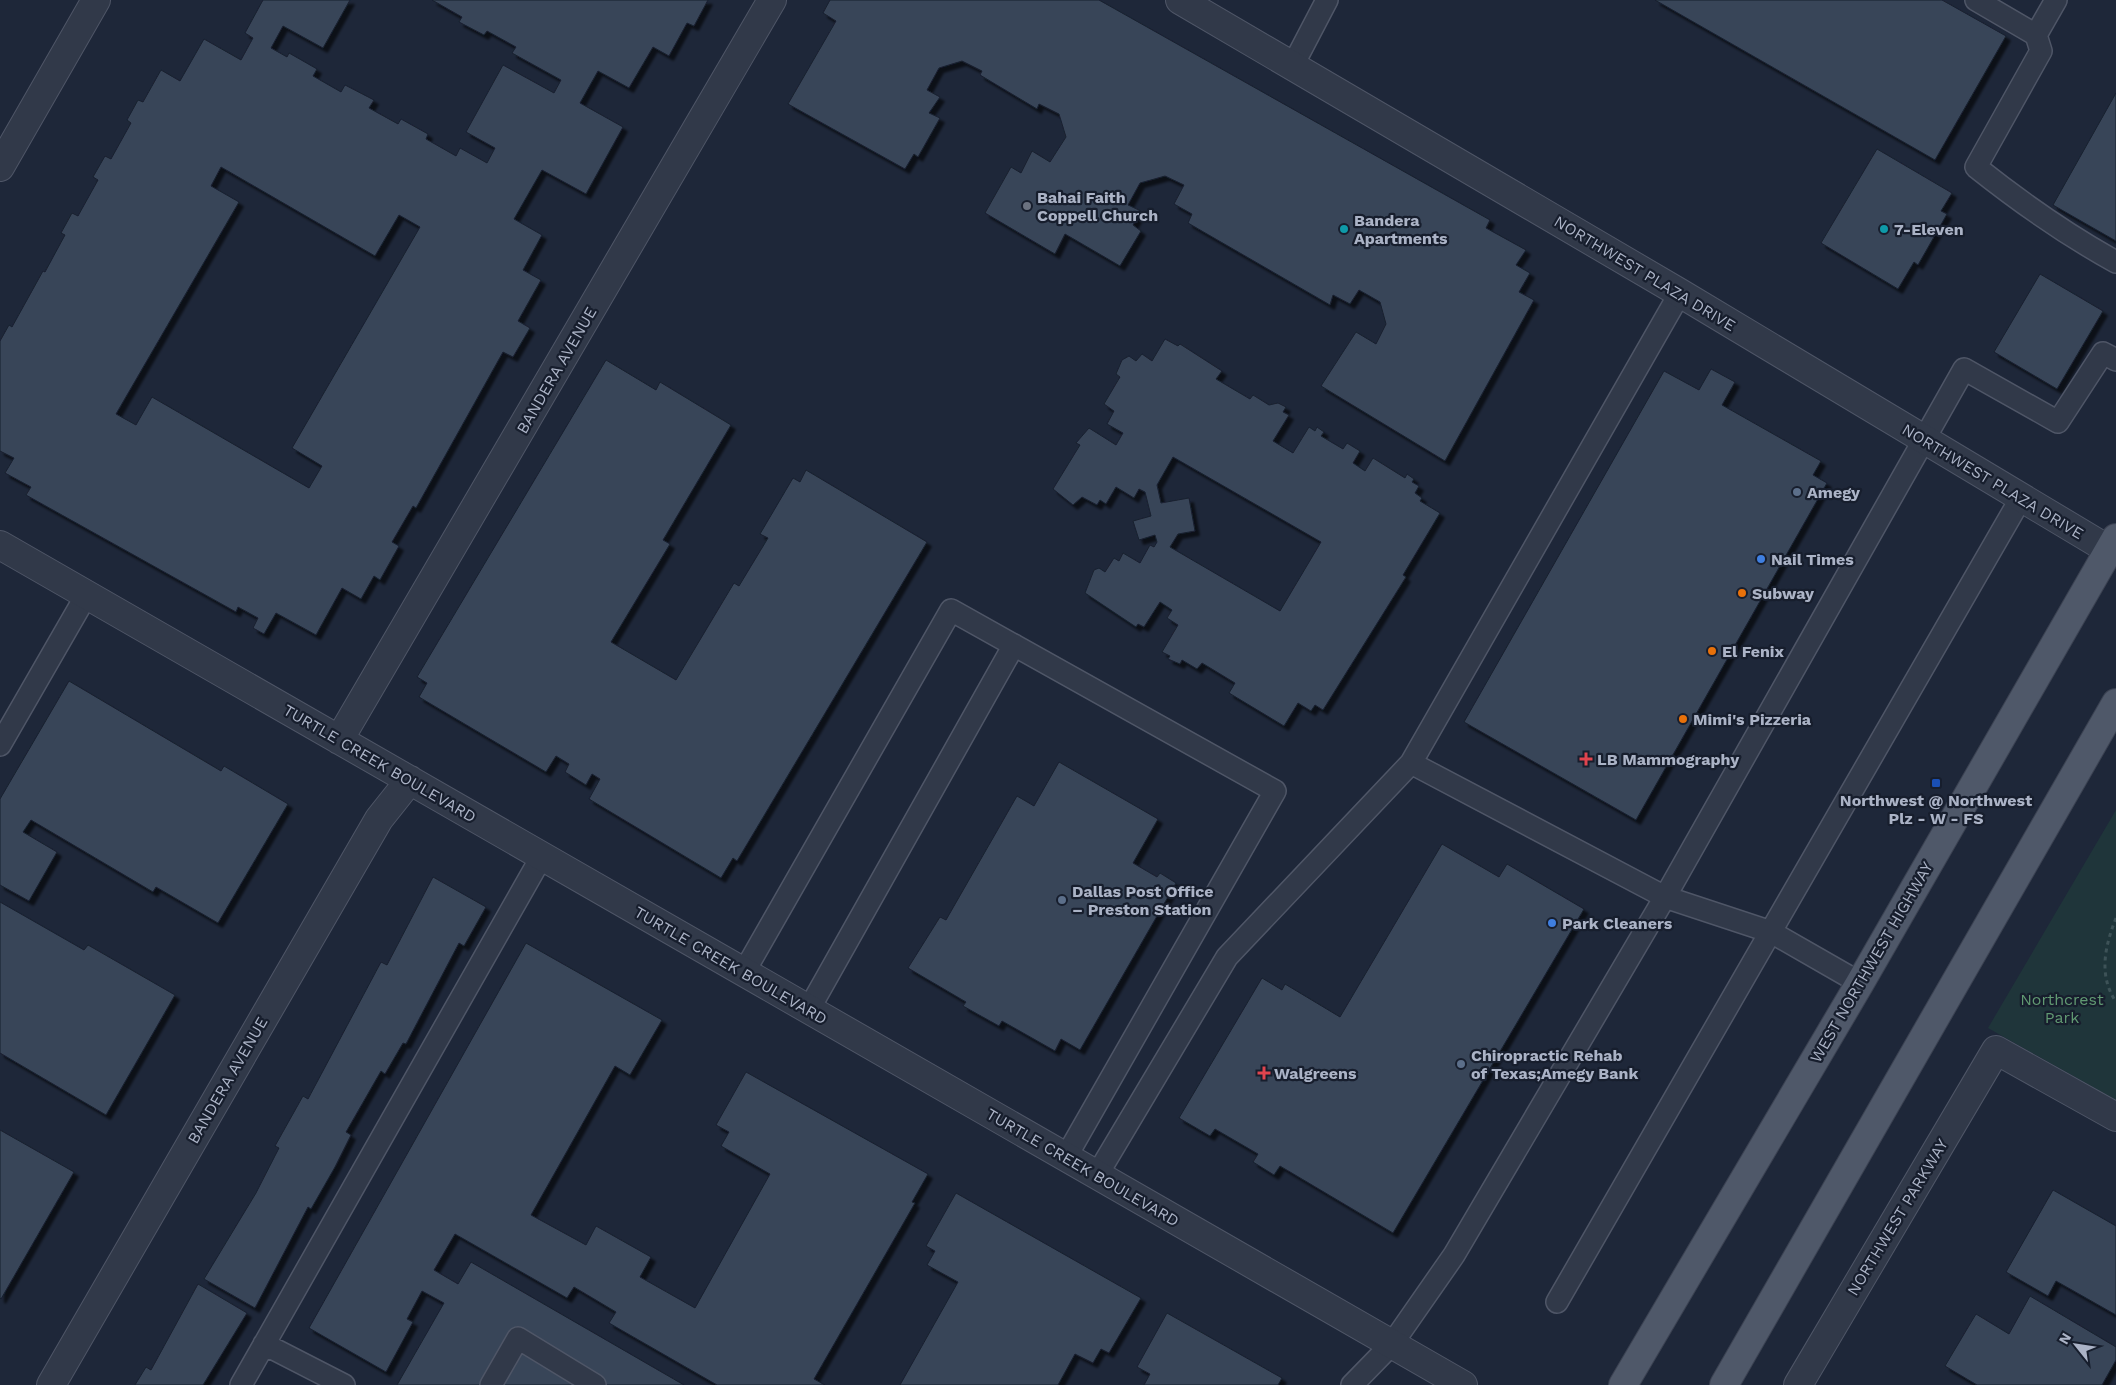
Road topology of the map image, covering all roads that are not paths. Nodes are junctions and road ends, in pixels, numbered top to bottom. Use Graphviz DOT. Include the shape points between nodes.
graph roads {
  1 [pos="96,0"];
  2 [pos="772,0"];
  3 [pos="1180,0"];
  4 [pos="1327,0"];
  5 [pos="1976,0"];
  6 [pos="2056,0"];
  7 [pos="2036,35"];
  8 [pos="1292,66"];
  9 [pos="0,168"];
  10 [pos="2116,262"];
  11 [pos="1680,293"];
  12 [pos="2116,360"];
  13 [pos="1924,439"];
  14 [pos="2021,498"];
  15 [pos="2112,544"];
  16 [pos="0,545"];
  17 [pos="87,594"];
  18 [pos="1014,645"];
  19 [pos="2116,703"];
  20 [pos="339,740"];
  21 [pos="0,745"];
  22 [pos="1411,763"];
  23 [pos="410,780"];
  24 [pos="542,856"];
  25 [pos="1665,897"];
  26 [pos="1770,932"];
  27 [pos="744,972"];
  28 [pos="1860,983"];
  29 [pos="809,1009"];
  30 [pos="2116,1117"];
  31 [pos="1066,1157"];
  32 [pos="1097,1175"];
  33 [pos="1557,1302"];
  34 [pos="264,1344"];
  35 [pos="1392,1344"];
  36 [pos="51,1385"];
  37 [pos="241,1385"];
  38 [pos="344,1385"];
  39 [pos="491,1385"];
  40 [pos="595,1385"];
  41 [pos="1352,1385"];
  42 [pos="1463,1385"];
  43 [pos="1623,1385"];
  44 [pos="1724,1385"];
  45 [pos="1798,1385"];
  1 -- 9 [label="street"];
  2 -- 20 [label="street, BANDERA AVENUE"];
  3 -- 8 [label="street, NORTHWEST PLAZA DRIVE"];
  4 -- 8 [label="lane"];
  5 -- 7 [label="lane"];
  6 -- 7 [label="lane"];
  7 -- 10 [label="lane" via="2041,51 1976,167 2082,243"];
  8 -- 11 [label="street, NORTHWEST PLAZA DRIVE"];
  11 -- 13 [label="street, NORTHWEST PLAZA DRIVE"];
  11 -- 22 [label="lane"];
  12 -- 13 [label="lane" via="2103,352 2058,422 1964,369"];
  13 -- 14 [label="street, NORTHWEST PLAZA DRIVE"];
  13 -- 25 [label="lane"];
  14 -- 15 [label="street, NORTHWEST PLAZA DRIVE"];
  14 -- 26 [label="lane"];
  15 -- 28 [label="main road, WEST NORTHWEST HIGHWAY"];
  16 -- 17 [label="street, TURTLE CREEK BOULEVARD"];
  17 -- 20 [label="street, TURTLE CREEK BOULEVARD"];
  17 -- 21 [label="lane"];
  18 -- 27 [label="lane" via="951,610"];
  18 -- 29 [label="lane"];
  18 -- 31 [label="lane" via="1275,791"];
  19 -- 44 [label="main road"];
  20 -- 23 [label="street, TURTLE CREEK BOULEVARD"];
  22 -- 25 [label="lane"];
  22 -- 32 [label="lane" via="1227,957"];
  23 -- 24 [label="street, TURTLE CREEK BOULEVARD"];
  23 -- 36 [label="street, BANDERA AVENUE" via="379,819"];
  24 -- 27 [label="street, TURTLE CREEK BOULEVARD"];
  24 -- 34 [label="lane"];
  25 -- 26 [label="lane"];
  25 -- 35 [label="lane" via="1454,1256"];
  26 -- 28 [label="lane"];
  26 -- 33 [label="lane"];
  27 -- 29 [label="street, TURTLE CREEK BOULEVARD"];
  28 -- 43 [label="main road, WEST NORTHWEST HIGHWAY"];
  29 -- 31 [label="street, TURTLE CREEK BOULEVARD"];
  30 -- 45 [label="street, NORTHWEST PARKWAY" via="1996,1050"];
  31 -- 32 [label="street, TURTLE CREEK BOULEVARD"];
  32 -- 35 [label="street, TURTLE CREEK BOULEVARD"];
  34 -- 37 [label="lane"];
  34 -- 38 [label="lane"];
  35 -- 41 [label="lane"];
  35 -- 42 [label="street, TURTLE CREEK BOULEVARD"];
  39 -- 40 [label="lane" via="518,1338"];
}
